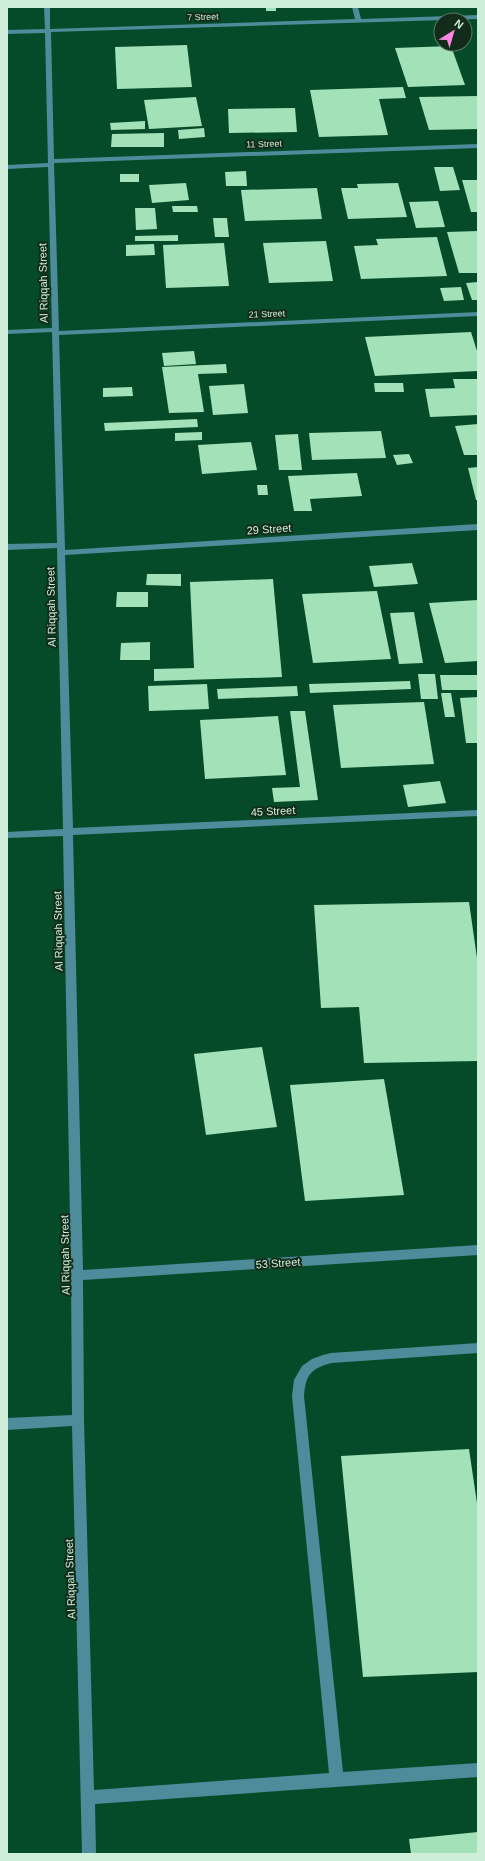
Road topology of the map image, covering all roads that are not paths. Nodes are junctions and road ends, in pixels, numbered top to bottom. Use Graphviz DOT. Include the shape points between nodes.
graph roads {
  1 [pos="47,7"];
  2 [pos="355,7"];
  3 [pos="478,17"];
  4 [pos="358,20"];
  5 [pos="48,30"];
  6 [pos="7,32"];
  7 [pos="478,146"];
  8 [pos="52,163"];
  9 [pos="7,167"];
  10 [pos="478,314"];
  11 [pos="56,331"];
  12 [pos="7,332"];
  13 [pos="478,527"];
  14 [pos="7,548"];
  15 [pos="61,549"];
  16 [pos="478,813"];
  17 [pos="68,832"];
  18 [pos="7,835"];
  19 [pos="478,1250"];
  20 [pos="77,1275"];
  21 [pos="478,1348"];
  22 [pos="78,1420"];
  23 [pos="7,1424"];
  24 [pos="478,1770"];
  25 [pos="337,1779"];
  26 [pos="88,1797"];
  27 [pos="89,1854"];
  1 -- 5 [label="street, Al Riqqah Street"];
  2 -- 4 [label="street"];
  3 -- 4 [label="street, 7 Street"];
  4 -- 5 [label="street, 7 Street"];
  5 -- 6 [label="street, 7 Street"];
  5 -- 8 [label="street, Al Riqqah Street"];
  7 -- 8 [label="street, 11 Street"];
  8 -- 9 [label="street, 11 Street"];
  8 -- 11 [label="street, Al Riqqah Street"];
  10 -- 11 [label="street, 21 Street"];
  11 -- 12 [label="street, 21 Street"];
  11 -- 15 [label="street, Al Riqqah Street"];
  13 -- 15 [label="street, 29 Street"];
  14 -- 15 [label="street, 29 Street"];
  15 -- 17 [label="street, Al Riqqah Street"];
  16 -- 17 [label="street, 45 Street"];
  17 -- 18 [label="street, 45 Street"];
  17 -- 20 [label="street, Al Riqqah Street"];
  19 -- 20 [label="street, 53 Street"];
  20 -- 22 [label="street, Al Riqqah Street"];
  21 -- 25 [label="street" via="331,1358 316,1361 305,1369 298,1381"];
  22 -- 23 [label="street"];
  22 -- 26 [label="street, Al Riqqah Street"];
  24 -- 25 [label="street"];
  25 -- 26 [label="street"];
  26 -- 27 [label="street, Al Riqqah Street"];
}
